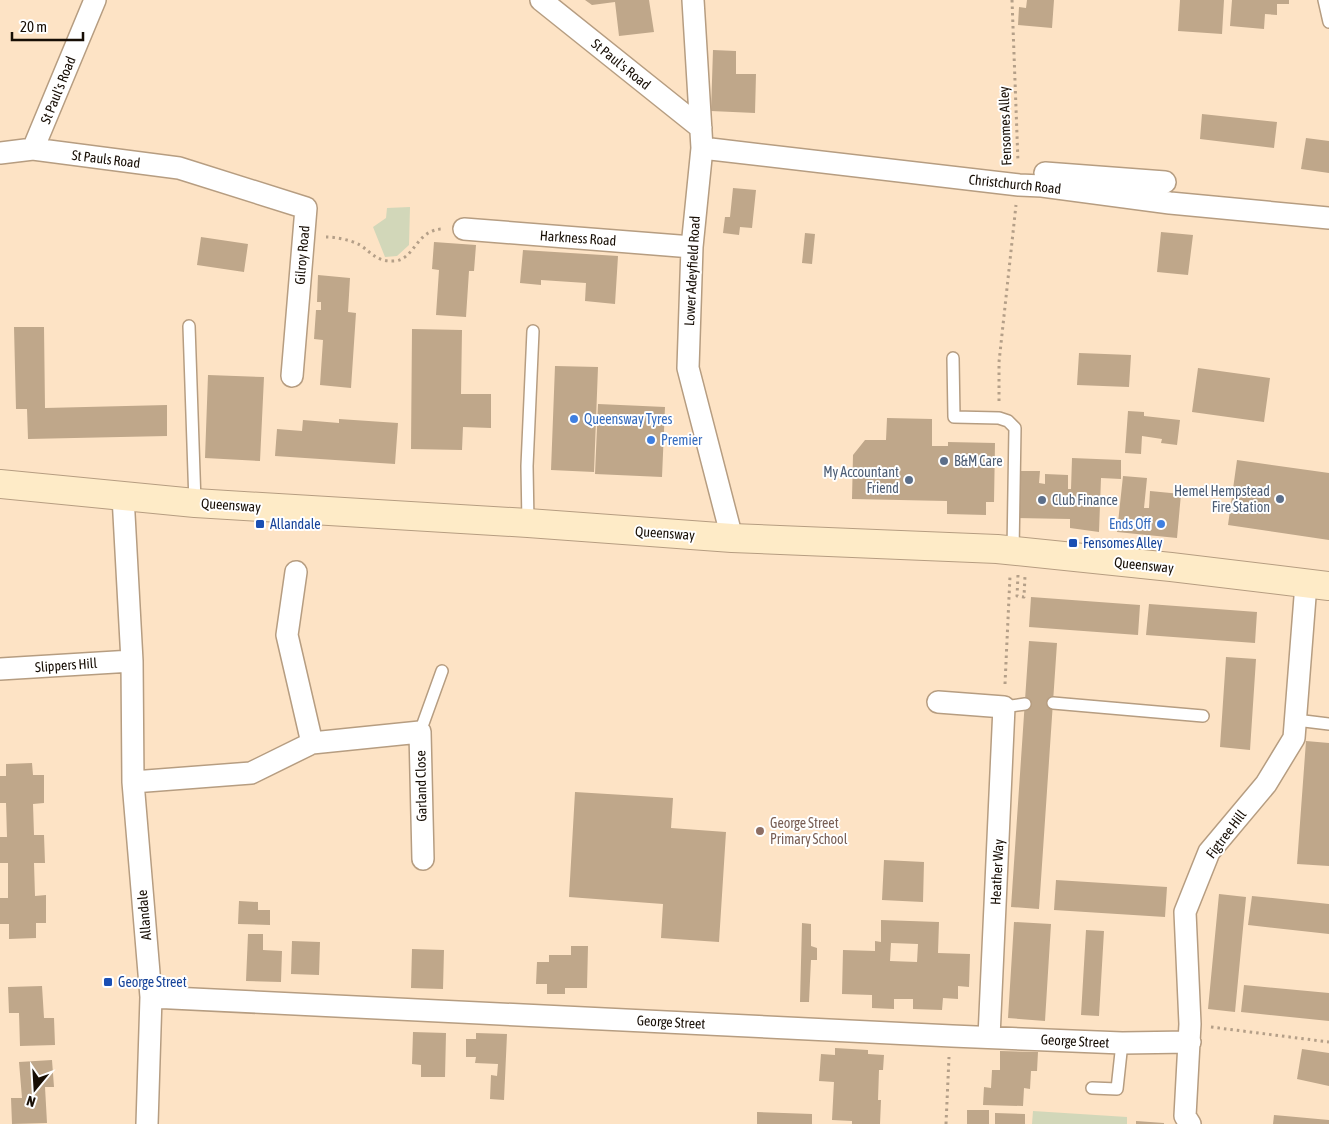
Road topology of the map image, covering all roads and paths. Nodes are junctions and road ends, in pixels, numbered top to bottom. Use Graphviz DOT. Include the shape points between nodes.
graph roads {
  1 [pos="95,0"];
  2 [pos="541,0"];
  3 [pos="693,0"];
  4 [pos="1012,0"];
  5 [pos="1324,0"];
  6 [pos="1329,22"];
  7 [pos="702,138"];
  8 [pos="33,150"];
  9 [pos="0,153"];
  10 [pos="179,168"];
  11 [pos="1166,182"];
  12 [pos="1019,185"];
  13 [pos="1042,186"];
  14 [pos="1329,218"];
  15 [pos="464,229"];
  16 [pos="304,236"];
  17 [pos="692,247"];
  18 [pos="190,326"];
  19 [pos="533,332"];
  20 [pos="953,358"];
  21 [pos="292,376"];
  22 [pos="999,418"];
  23 [pos="0,484"];
  24 [pos="123,496"];
  25 [pos="195,503"];
  26 [pos="528,523"];
  27 [pos="732,538"];
  28 [pos="1012,551"];
  29 [pos="296,572"];
  30 [pos="1025,577"];
  31 [pos="1318,585"];
  32 [pos="132,661"];
  33 [pos="0,669"];
  34 [pos="442,670"];
  35 [pos="938,702"];
  36 [pos="1053,703"];
  37 [pos="1015,706"];
  38 [pos="1203,716"];
  39 [pos="1296,720"];
  40 [pos="1329,724"];
  41 [pos="420,732"];
  42 [pos="312,743"];
  43 [pos="133,782"];
  44 [pos="423,859"];
  45 [pos="151,997"];
  46 [pos="1190,1033"];
  47 [pos="989,1037"];
  48 [pos="1329,1042"];
  49 [pos="1122,1043"];
  50 [pos="948,1068"];
  51 [pos="1092,1088"];
  52 [pos="147,1124"];
  53 [pos="946,1124"];
  54 [pos="1190,1124"];
  1 -- 8 [label="street, St Paul's Road"];
  2 -- 7 [label="street, St Paul's Road"];
  3 -- 7 [label="street, Lower Adeyfield Road"];
  4 -- 12 [label="path, Fensomes Alley"];
  5 -- 6 [label="lane"];
  7 -- 12 [label="street, Christchurch Road"];
  7 -- 17 [label="street, Lower Adeyfield Road"];
  8 -- 9 [label="street"];
  8 -- 10 [label="street, St Pauls Road"];
  10 -- 16 [label="street, Gilroy Road" via="306,208"];
  11 -- 13 [label="street" via="1043,173"];
  12 -- 13 [label="street, Christchurch Road"];
  12 -- 22 [label="path, Fensomes Alley" via="1000,362"];
  13 -- 14 [label="street, Christchurch Road" via="1170,203"];
  15 -- 16 [label="path" via="434,229 421,238 407,256 394,262 376,259 358,244 336,237"];
  15 -- 17 [label="street, Harkness Road"];
  16 -- 21 [label="street, Gilroy Road"];
  17 -- 27 [label="street, Lower Adeyfield Road" via="688,368"];
  18 -- 25 [label="lane"];
  19 -- 26 [label="lane"];
  20 -- 22 [label="lane" via="954,417"];
  22 -- 28 [label="lane" via="1015,428"];
  23 -- 24 [label="main road, Queensway"];
  24 -- 25 [label="main road, Queensway"];
  24 -- 32 [label="street, Allandale"];
  25 -- 26 [label="main road, Queensway"];
  26 -- 27 [label="main road, Queensway"];
  27 -- 28 [label="main road, Queensway"];
  28 -- 31 [label="main road, Queensway"];
  29 -- 42 [label="street" via="287,635"];
  30 -- 37 [label="path" via="1024,596 1017,596 1018,574 1010,574"];
  31 -- 39 [label="street, Figtree Hill"];
  32 -- 33 [label="street, Slippers Hill"];
  32 -- 43 [label="street, Allandale"];
  34 -- 41 [label="lane"];
  35 -- 37 [label="street"];
  36 -- 38 [label="lane"];
  37 -- 47 [label="street, Heather Way"];
  39 -- 40 [label="lane"];
  39 -- 46 [label="street, Figtree Hill" via="1294,738 1266,784 1209,852 1185,912"];
  41 -- 42 [label="street, Garland Close"];
  41 -- 44 [label="street, Garland Close"];
  42 -- 43 [label="street, Garland Close" via="251,774"];
  43 -- 45 [label="street, Allandale"];
  45 -- 47 [label="street, George Street"];
  45 -- 52 [label="street, Allandale"];
  46 -- 48 [label="path"];
  46 -- 49 [label="street, George Street"];
  46 -- 54 [label="street, Figtree Hill" via="1185,1116"];
  47 -- 49 [label="street, George Street"];
  49 -- 51 [label="lane" via="1116,1090"];
  50 -- 53 [label="path"];
}
